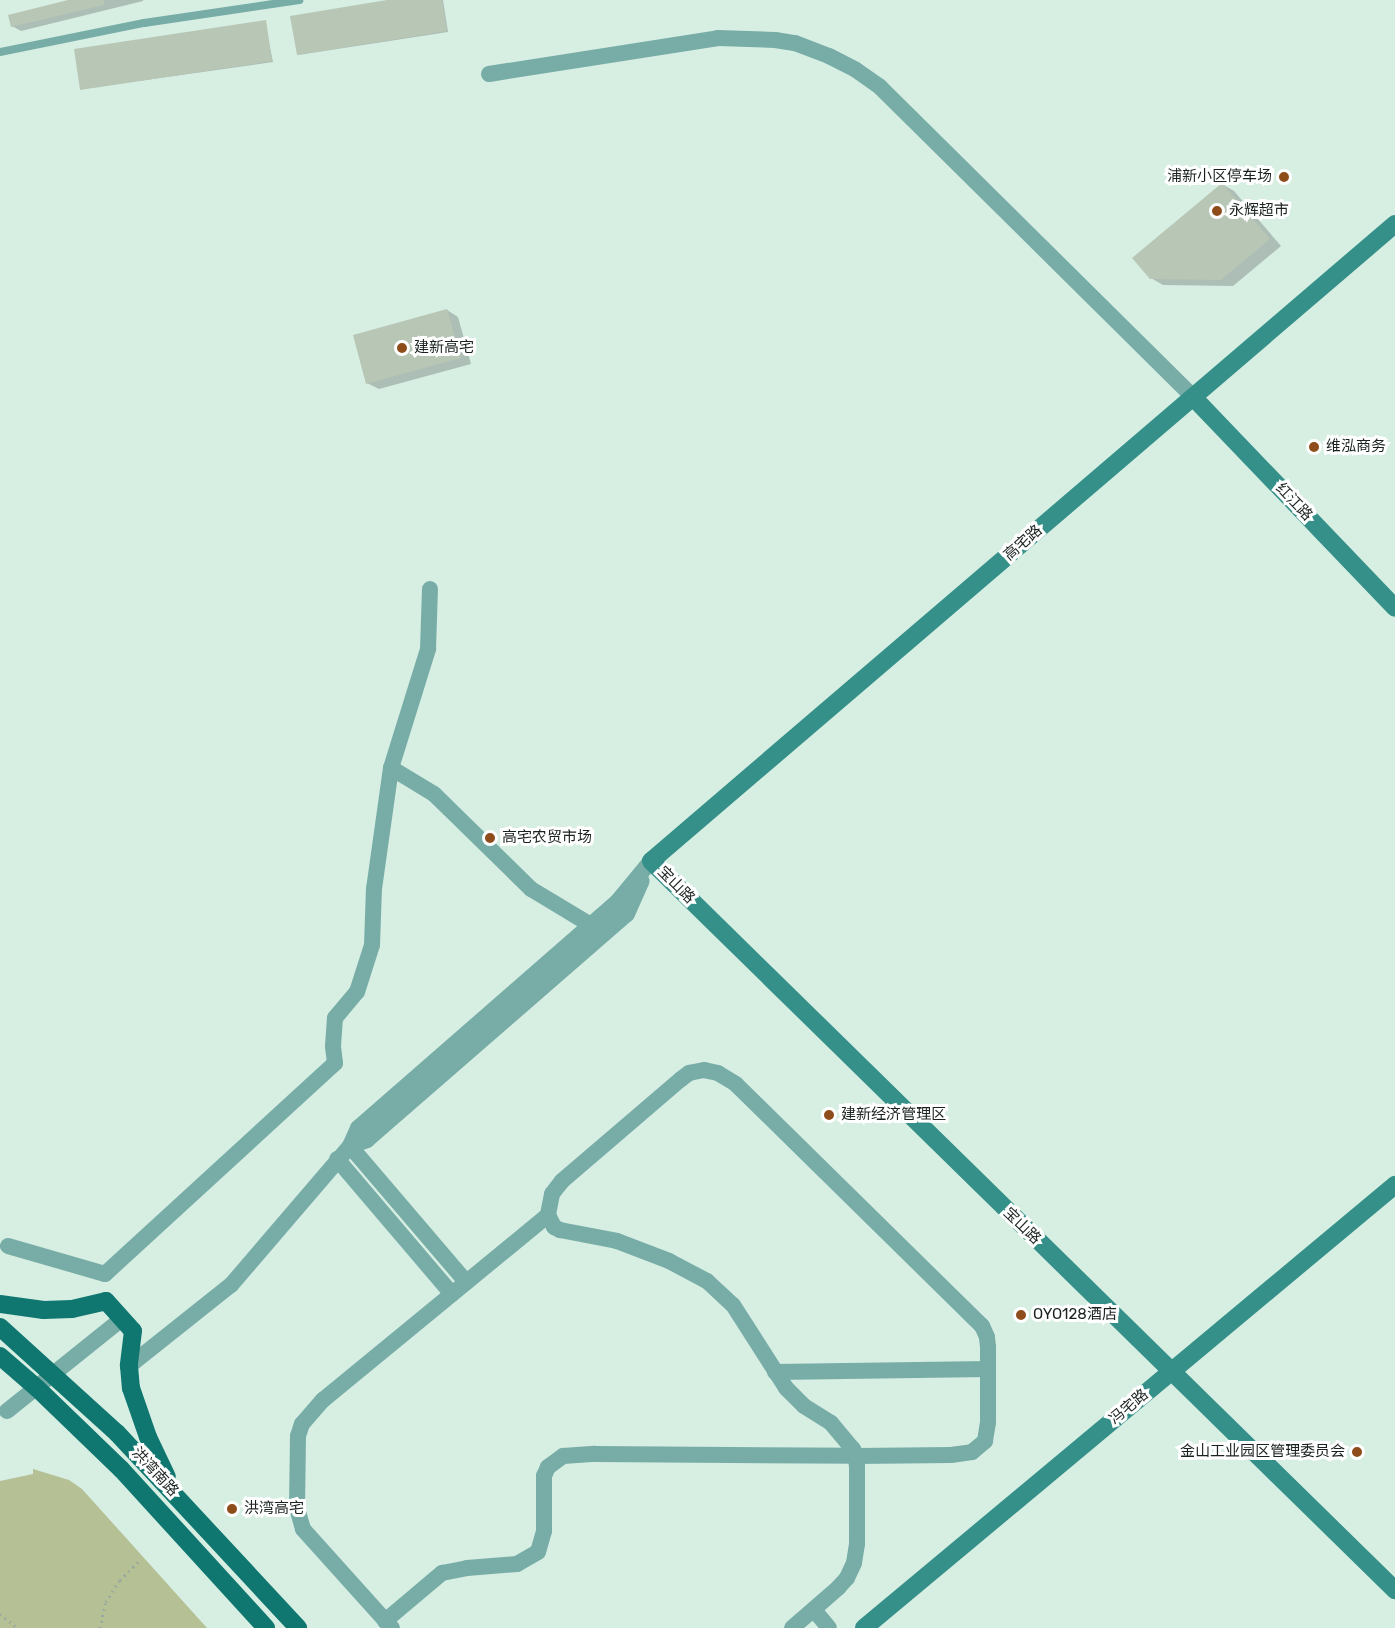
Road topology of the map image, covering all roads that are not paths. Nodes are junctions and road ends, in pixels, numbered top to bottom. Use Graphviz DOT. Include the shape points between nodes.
graph roads {
  1 [pos="299,0"];
  2 [pos="272,2"];
  3 [pos="0,52"];
  4 [pos="489,74"];
  5 [pos="1395,224"];
  6 [pos="1193,397"];
  7 [pos="430,589"];
  8 [pos="1395,608"];
  9 [pos="391,768"];
  10 [pos="651,861"];
  11 [pos="591,925"];
  12 [pos="350,1146"];
  13 [pos="337,1159"];
  14 [pos="1395,1185"];
  15 [pos="548,1215"];
  16 [pos="8,1246"];
  17 [pos="466,1282"];
  18 [pos="452,1294"];
  19 [pos="0,1304"];
  20 [pos="122,1319"];
  21 [pos="0,1327"];
  22 [pos="0,1356"];
  23 [pos="129,1366"];
  24 [pos="988,1369"];
  25 [pos="1173,1371"];
  26 [pos="775,1372"];
  27 [pos="55,1374"];
  28 [pos="37,1388"];
  29 [pos="7,1411"];
  30 [pos="856,1456"];
  31 [pos="174,1492"];
  32 [pos="1395,1590"];
  33 [pos="814,1610"];
  34 [pos="388,1624"];
  35 [pos="797,1626"];
  36 [pos="266,1628"];
  37 [pos="298,1628"];
  38 [pos="829,1628"];
  39 [pos="864,1628"];
  1 -- 2 [label="lane"];
  2 -- 3 [label="lane"];
  4 -- 6 [label="street" via="718,38 775,40 829,56 880,87"];
  5 -- 6 [label="street, 高宅路"];
  6 -- 8 [label="street, 红江路"];
  6 -- 10 [label="street, 高宅路"];
  7 -- 9 [label="street" via="428,649"];
  9 -- 11 [label="street" via="434,794 531,889"];
  9 -- 16 [label="street" via="374,889 372,945 357,992 335,1018 335,1063 105,1274"];
  10 -- 11 [label="street" via="617,903"];
  10 -- 12 [label="street" via="627,915 367,1140"];
  10 -- 25 [label="street, 宝山路"];
  11 -- 12 [label="street" via="358,1128"];
  12 -- 13 [label="street"];
  12 -- 17 [label="street"];
  13 -- 18 [label="street"];
  13 -- 23 [label="street" via="231,1285"];
  14 -- 25 [label="street, 冯宅路"];
  15 -- 17 [label="street"];
  15 -- 24 [label="street" via="552,1194 562,1181 681,1079 696,1071 718,1073 736,1084 982,1326 987,1338"];
  15 -- 26 [label="street" via="560,1230 617,1241 707,1281 733,1305"];
  17 -- 18 [label="street"];
  18 -- 34 [label="street" via="323,1400 302,1424 297,1437 300,1522"];
  19 -- 20 [label="main road" via="44,1310 72,1309 106,1301"];
  20 -- 23 [label="main road" via="133,1331"];
  20 -- 27 [label="street"];
  21 -- 27 [label="main road, 洪湾南路"];
  22 -- 28 [label="main road, 洪湾南路"];
  23 -- 31 [label="main road" via="131,1388 148,1437"];
  24 -- 26 [label="street"];
  24 -- 30 [label="street" via="988,1431 977,1449 951,1455"];
  25 -- 32 [label="street, 宝山路"];
  25 -- 39 [label="street, 冯宅路"];
  26 -- 30 [label="street" via="795,1398 839,1431"];
  27 -- 28 [label="street"];
  27 -- 31 [label="main road, 洪湾南路"];
  28 -- 29 [label="street"];
  28 -- 36 [label="main road, 洪湾南路" via="121,1469"];
  30 -- 33 [label="street" via="854,1563 847,1578"];
  30 -- 34 [label="street" via="563,1456 548,1467 544,1476 544,1531 538,1552 517,1564 442,1573"];
  31 -- 37 [label="main road, 洪湾南路"];
  33 -- 35 [label="street"];
  33 -- 38 [label="street"];
}
